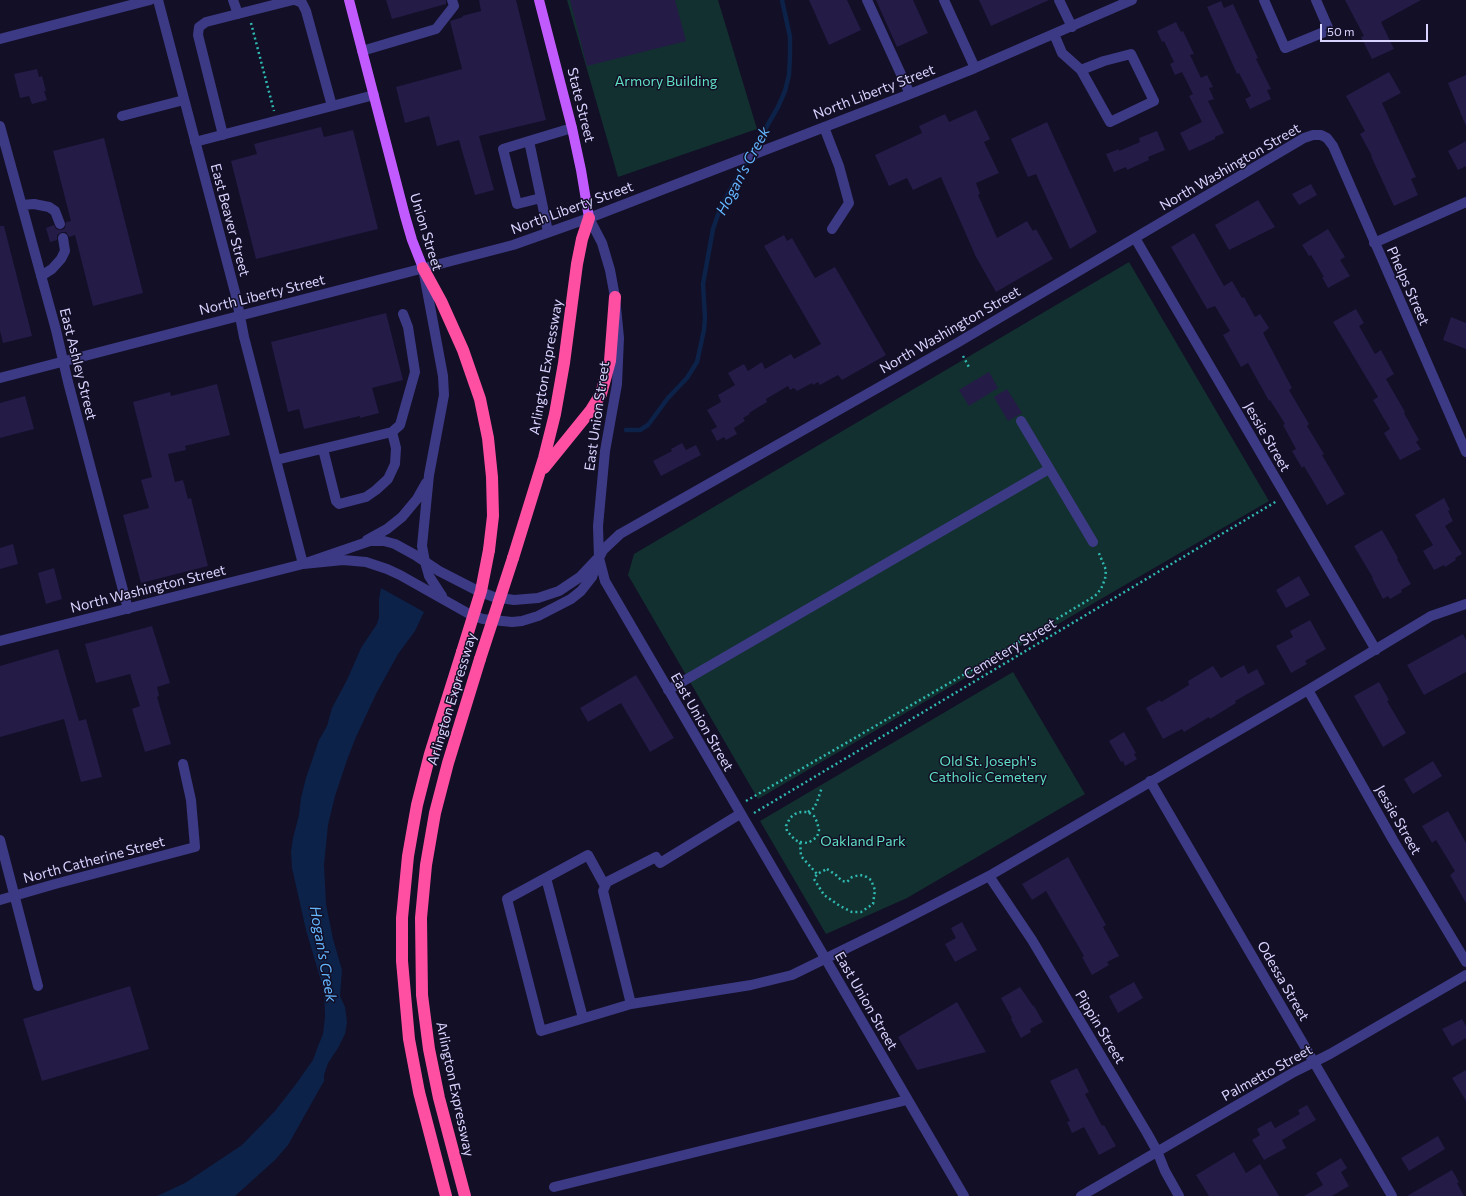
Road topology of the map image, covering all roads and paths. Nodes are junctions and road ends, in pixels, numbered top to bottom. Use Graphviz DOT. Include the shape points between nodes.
graph roads {
  1 [pos="150,0"];
  2 [pos="158,0"];
  3 [pos="233,0"];
  4 [pos="349,0"];
  5 [pos="452,0"];
  6 [pos="539,0"];
  7 [pos="867,0"];
  8 [pos="944,0"];
  9 [pos="1060,0"];
  10 [pos="1132,0"];
  11 [pos="1264,0"];
  12 [pos="1316,0"];
  13 [pos="297,1"];
  14 [pos="274,2"];
  15 [pos="238,14"];
  16 [pos="252,26"];
  17 [pos="1072,27"];
  18 [pos="1054,34"];
  19 [pos="0,39"];
  20 [pos="362,50"];
  21 [pos="975,68"];
  22 [pos="1081,70"];
  23 [pos="910,94"];
  24 [pos="374,95"];
  25 [pos="184,100"];
  26 [pos="332,106"];
  27 [pos="275,111"];
  28 [pos="122,116"];
  29 [pos="0,126"];
  30 [pos="824,127"];
  31 [pos="572,128"];
  32 [pos="223,135"];
  33 [pos="1321,135"];
  34 [pos="529,141"];
  35 [pos="195,142"];
  36 [pos="541,198"];
  37 [pos="1466,202"];
  38 [pos="22,204"];
  39 [pos="589,218"];
  40 [pos="60,224"];
  41 [pos="832,228"];
  42 [pos="548,232"];
  43 [pos="63,238"];
  44 [pos="1135,238"];
  45 [pos="1374,243"];
  46 [pos="424,268"];
  47 [pos="41,276"];
  48 [pos="615,297"];
  49 [pos="403,314"];
  50 [pos="240,315"];
  51 [pos="963,356"];
  52 [pos="63,362"];
  53 [pos="970,369"];
  54 [pos="0,378"];
  55 [pos="1021,421"];
  56 [pos="392,432"];
  57 [pos="323,449"];
  58 [pos="1466,452"];
  59 [pos="276,460"];
  60 [pos="1049,469"];
  61 [pos="429,475"];
  62 [pos="537,480"];
  63 [pos="1286,496"];
  64 [pos="1093,542"];
  65 [pos="358,544"];
  66 [pos="599,558"];
  67 [pos="425,562"];
  68 [pos="303,564"];
  69 [pos="443,598"];
  70 [pos="1466,604"];
  71 [pos="128,609"];
  72 [pos="0,641"];
  73 [pos="1376,650"];
  74 [pos="668,690"];
  75 [pos="1308,690"];
  76 [pos="183,764"];
  77 [pos="1150,781"];
  78 [pos="822,787"];
  79 [pos="808,812"];
  80 [pos="740,814"];
  81 [pos="0,840"];
  82 [pos="800,842"];
  83 [pos="817,874"];
  84 [pos="989,876"];
  85 [pos="546,878"];
  86 [pos="605,886"];
  87 [pos="15,896"];
  88 [pos="0,900"];
  89 [pos="825,958"];
  90 [pos="1466,962"];
  91 [pos="1466,975"];
  92 [pos="38,986"];
  93 [pos="631,1004"];
  94 [pos="583,1018"];
  95 [pos="1314,1062"];
  96 [pos="907,1100"];
  97 [pos="1158,1151"];
  98 [pos="554,1187"];
  99 [pos="446,1196"];
  100 [pos="465,1196"];
  101 [pos="964,1196"];
  102 [pos="1081,1196"];
  103 [pos="1179,1196"];
  104 [pos="1392,1196"];
  1 -- 19 [label="street"];
  2 -- 25 [label="street, East Beaver Street"];
  3 -- 15 [label="street"];
  4 -- 20 [label="main road, Union Street"];
  5 -- 20 [label="street" via="454,6 436,29"];
  6 -- 31 [label="main road, State Street"];
  7 -- 23 [label="street"];
  8 -- 21 [label="street"];
  9 -- 17 [label="street"];
  10 -- 17 [label="street, North Liberty Street"];
  11 -- 12 [label="street" via="1285,48 1329,30"];
  13 -- 14 [label="street"];
  13 -- 26 [label="street" via="306,11"];
  14 -- 15 [label="street"];
  15 -- 32 [label="street" via="206,22 199,28 198,35"];
  16 -- 27 [label="path"];
  17 -- 18 [label="street, North Liberty Street"];
  18 -- 21 [label="street, North Liberty Street"];
  18 -- 22 [label="street" via="1062,53"];
  20 -- 24 [label="main road, Union Street"];
  21 -- 23 [label="street, North Liberty Street"];
  22 -- 22 [label="street" via="1110,122 1154,101 1131,54"];
  23 -- 30 [label="street, North Liberty Street"];
  24 -- 26 [label="street"];
  24 -- 46 [label="main road, Union Street" via="409,228"];
  25 -- 28 [label="street"];
  25 -- 35 [label="street, East Beaver Street"];
  26 -- 32 [label="street"];
  29 -- 38 [label="street, East Ashley Street"];
  30 -- 39 [label="street, North Liberty Street"];
  30 -- 41 [label="street" via="839,166 849,203"];
  31 -- 34 [label="street"];
  31 -- 39 [label="main road, State Street"];
  32 -- 35 [label="street"];
  33 -- 44 [label="street, North Washington Street" via="1304,138"];
  33 -- 45 [label="street, Phelps Street" via="1333,146"];
  34 -- 36 [label="street"];
  34 -- 36 [label="street" via="503,149 517,204"];
  35 -- 50 [label="street, East Beaver Street"];
  36 -- 42 [label="street"];
  37 -- 45 [label="street"];
  38 -- 40 [label="street" via="49,207 55,211"];
  38 -- 47 [label="street, East Ashley Street"];
  39 -- 42 [label="street, North Liberty Street"];
  39 -- 48 [label="street, East Union Street" via="602,243"];
  39 -- 62 [label="highway, Arlington Expressway" via="577,264 556,408"];
  42 -- 46 [label="street, North Liberty Street" via="501,249"];
  43 -- 47 [label="street" via="65,251 61,259"];
  44 -- 63 [label="street, Jessie Street"];
  44 -- 66 [label="street, North Washington Street" via="957,343 620,534"];
  45 -- 58 [label="street, Phelps Street"];
  46 -- 50 [label="street, North Liberty Street"];
  46 -- 61 [label="street, Union Street" via="444,389 443,407"];
  46 -- 99 [label="highway, Arlington Expressway, bridge" via="464,350 480,399 488,438 493,516 481,591 430,754 417,805 408,856 402,918 403,974 409,1039 419,1092"];
  47 -- 52 [label="street, East Ashley Street"];
  48 -- 62 [label="highway" via="610,361 601,394 591,410 548,461"];
  48 -- 66 [label="street, East Union Street" via="619,359 599,505"];
  49 -- 56 [label="street" via="408,328 415,372 400,425"];
  50 -- 52 [label="street, North Liberty Street"];
  50 -- 59 [label="street, East Beaver Street"];
  51 -- 53 [label="path"];
  52 -- 54 [label="street, North Liberty Street"];
  52 -- 71 [label="street, East Ashley Street"];
  55 -- 60 [label="street"];
  56 -- 57 [label="street"];
  56 -- 57 [label="street" via="396,448 395,464 388,479 366,497 339,504 336,501"];
  57 -- 59 [label="street"];
  59 -- 68 [label="street, East Beaver Street"];
  60 -- 64 [label="street"];
  60 -- 74 [label="street"];
  61 -- 65 [label="street, Union Street" via="419,496 402,517 387,529"];
  61 -- 67 [label="street, Union Street" via="422,538"];
  62 -- 100 [label="highway, Arlington Expressway, bridge" via="448,763 426,865 421,918 422,995 439,1098"];
  63 -- 73 [label="street, Jessie Street"];
  63 -- 80 [label="path, Cemetery Street"];
  64 -- 80 [label="path" via="1106,570 1101,589 1095,596"];
  65 -- 67 [label="street, North Washington Street" via="374,540 388,542 409,551"];
  65 -- 68 [label="street, North Washington Street"];
  66 -- 67 [label="street, North Washington Street" via="580,577 559,591 538,598 520,600 501,598 478,591"];
  66 -- 69 [label="street, North Washington Street" via="592,577 581,591 533,618 512,622 483,619"];
  66 -- 74 [label="street, East Union Street" via="602,574 609,589"];
  67 -- 69 [label="street, Union Street" via="432,582"];
  68 -- 69 [label="street, North Washington Street" via="343,560 373,564"];
  68 -- 71 [label="street, North Washington Street"];
  70 -- 73 [label="street" via="1431,616"];
  71 -- 72 [label="street, North Washington Street"];
  73 -- 75 [label="street"];
  74 -- 80 [label="street, East Union Street"];
  75 -- 77 [label="street"];
  75 -- 90 [label="street, Jessie Street"];
  76 -- 87 [label="street, North Catherine Street" via="191,800 194,848"];
  77 -- 84 [label="street"];
  77 -- 95 [label="street, Odessa Street"];
  78 -- 79 [label="path" via="814,808"];
  79 -- 82 [label="path" via="814,816 819,830 817,837 808,843"];
  79 -- 82 [label="path" via="795,814 786,826 790,836"];
  80 -- 86 [label="street" via="660,864 656,856 607,882"];
  80 -- 89 [label="street, East Union Street"];
  81 -- 87 [label="street"];
  82 -- 83 [label="path" via="801,856"];
  83 -- 83 [label="path" via="827,870 847,882 852,877 866,876 875,890 873,904 862,912 852,912 840,906 824,895 814,879"];
  84 -- 89 [label="street"];
  84 -- 97 [label="street, Pippin Street" via="1032,940"];
  85 -- 86 [label="street" via="588,855"];
  85 -- 94 [label="street"];
  85 -- 94 [label="street" via="507,899 541,1031"];
  86 -- 93 [label="street" via="603,891"];
  87 -- 88 [label="street, North Catherine Street"];
  87 -- 92 [label="street"];
  89 -- 93 [label="street" via="792,974 758,983"];
  89 -- 96 [label="street, East Union Street"];
  91 -- 95 [label="street, Palmetto Street"];
  93 -- 94 [label="street"];
  95 -- 97 [label="street, Palmetto Street"];
  95 -- 104 [label="street, Odessa Street"];
  96 -- 98 [label="street"];
  96 -- 101 [label="street, East Union Street"];
  97 -- 102 [label="street, Palmetto Street"];
  97 -- 103 [label="street, Pippin Street" via="1165,1171"];
}
